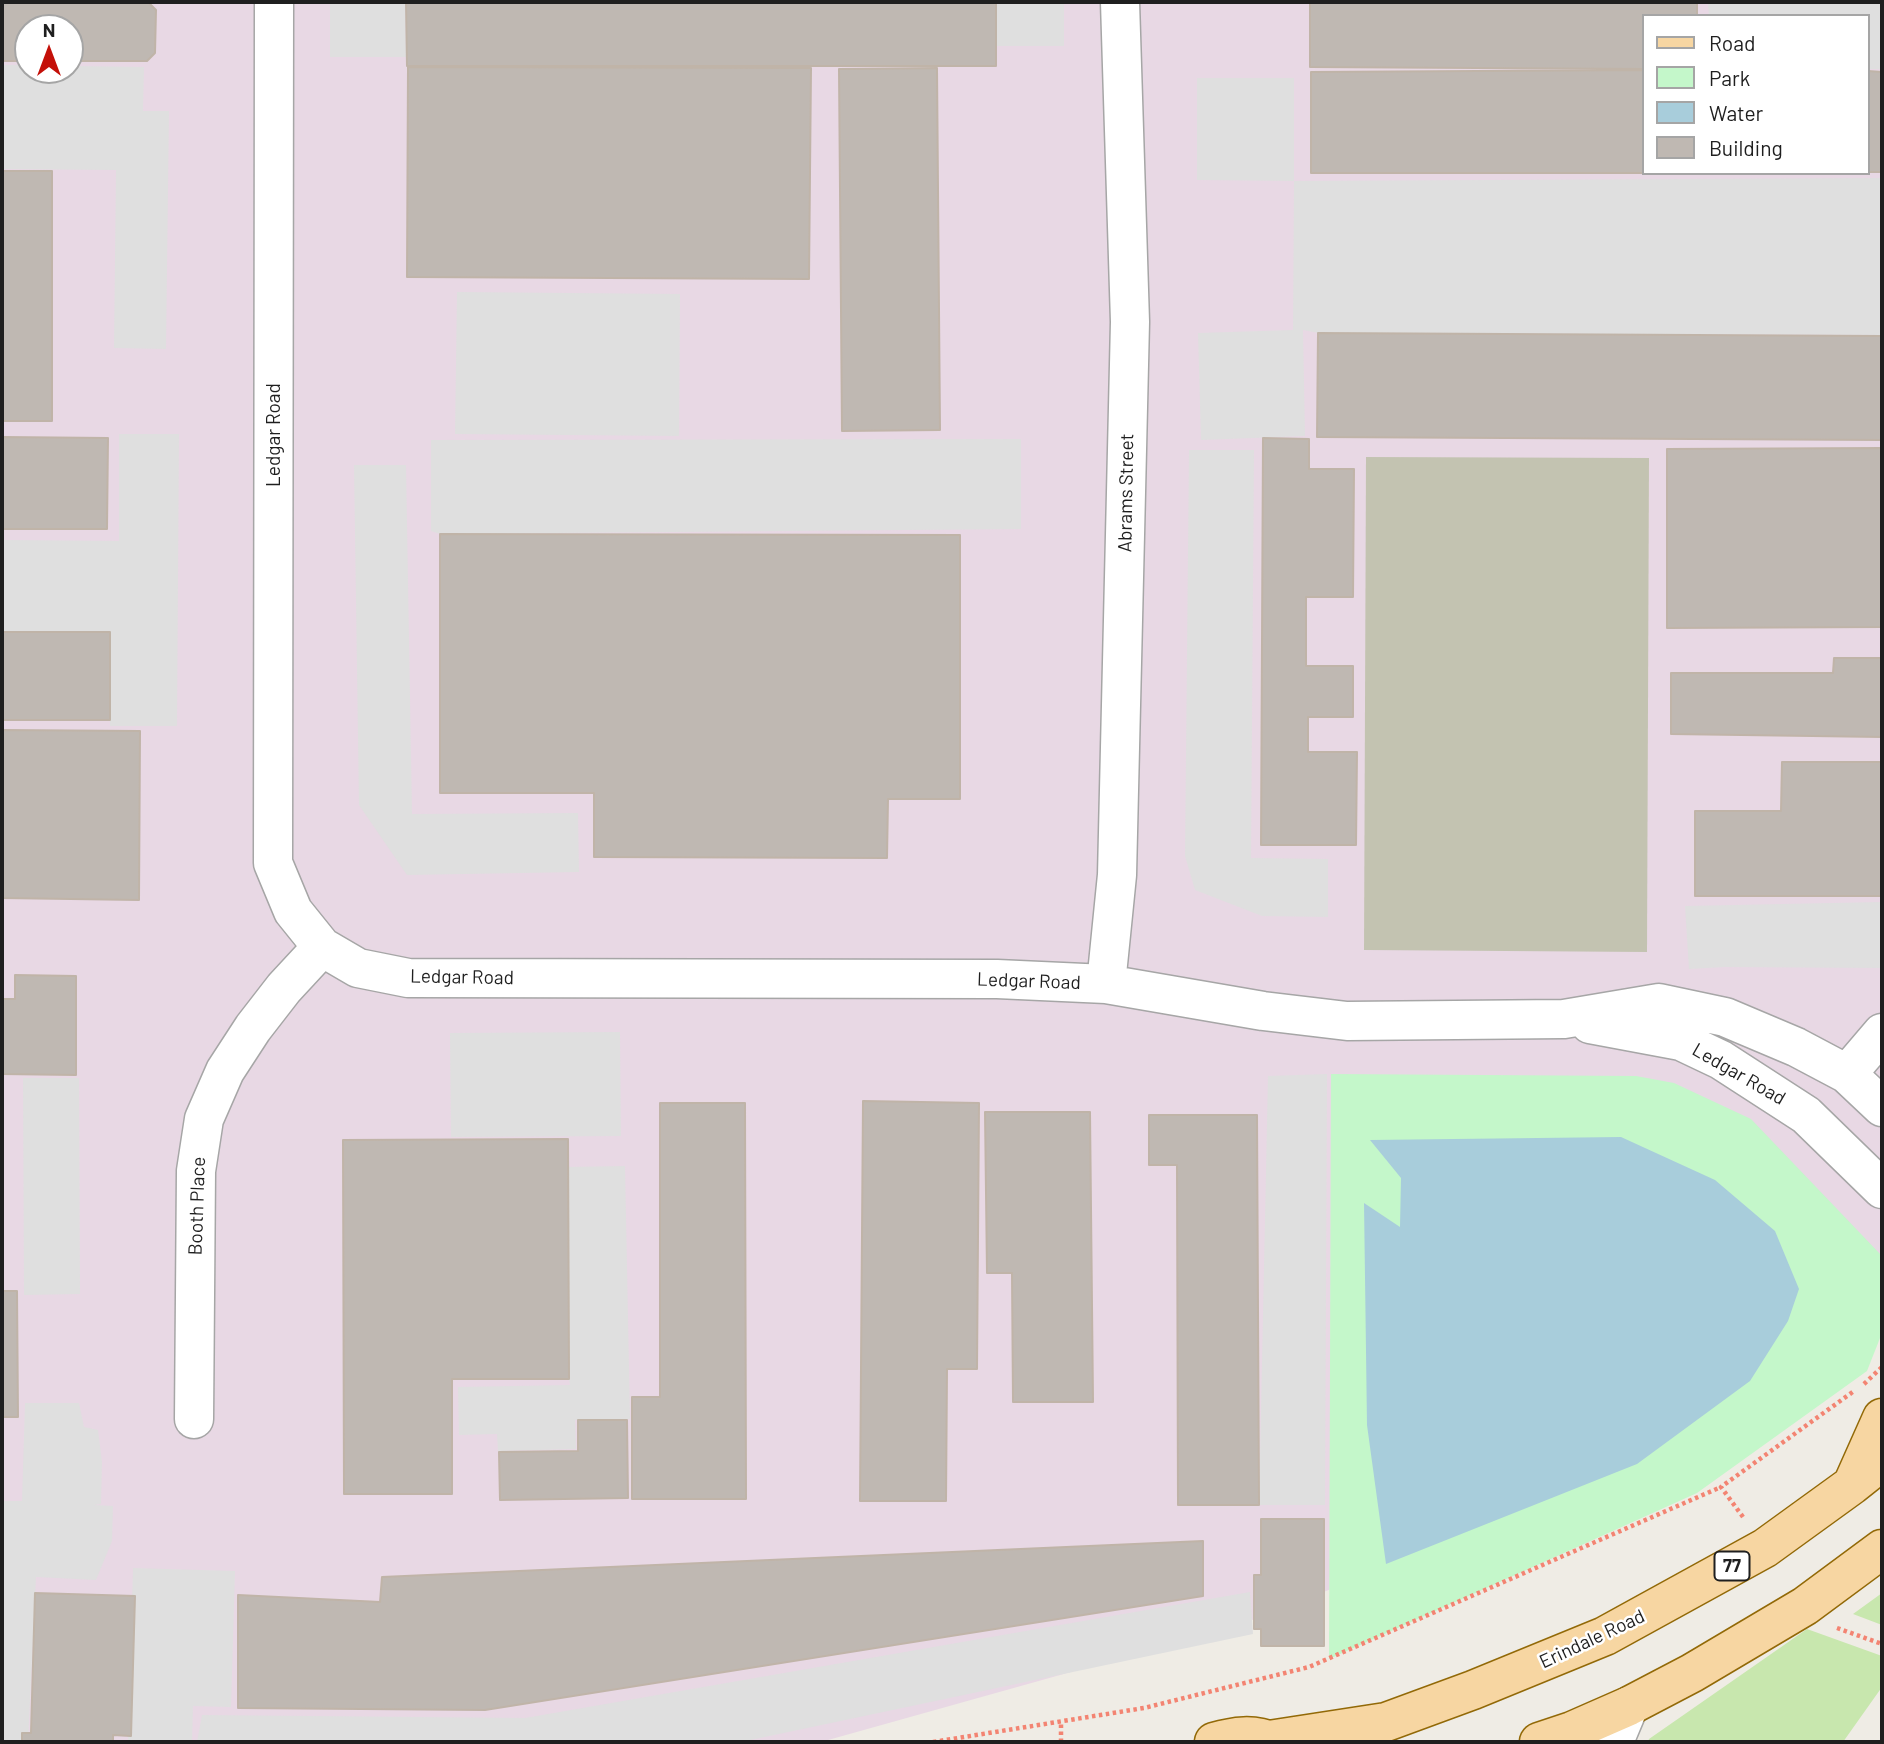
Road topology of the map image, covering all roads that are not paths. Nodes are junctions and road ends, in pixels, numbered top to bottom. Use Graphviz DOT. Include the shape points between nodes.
graph roads {
  1 [pos="274,2"];
  2 [pos="1120,2"];
  3 [pos="322,947"];
  4 [pos="1106,984"];
  5 [pos="1564,1020"];
  6 [pos="1882,1033"];
  7 [pos="1847,1074"];
  8 [pos="1882,1107"];
  9 [pos="1882,1189"];
  10 [pos="1882,1418"];
  11 [pos="194,1419"];
  12 [pos="1882,1461"];
  13 [pos="1852,1485"];
  14 [pos="1882,1549"];
  15 [pos="1629,1706"];
  16 [pos="1271,1741"];
  17 [pos="1214,1742"];
  18 [pos="1539,1742"];
  19 [pos="1614,1742"];
  1 -- 3 [label="street, Ledgar Road" via="273,863 293,911"];
  2 -- 4 [label="street, Abrams Street" via="1130,335 1118,875"];
  3 -- 4 [label="street, Ledgar Road" via="358,968 408,978 997,979"];
  3 -- 11 [label="street, Booth Place" via="253,1028 225,1071 204,1119 196,1171"];
  4 -- 5 [label="street, Ledgar Road" via="1347,1021"];
  5 -- 7 [label="street, Ledgar Road" via="1659,1003 1725,1017"];
  5 -- 9 [label="street, Ledgar Road" via="1681,1041 1721,1060 1806,1115"];
  6 -- 7 [label="street"];
  7 -- 8 [label="street, Ledgar Road"];
  10 -- 13 [label="main road"];
  12 -- 13 [label="main road, Erindale Road / 77"];
  13 -- 16 [label="main road, Erindale Road / 77" via="1765,1548 1605,1636 1386,1722"];
  14 -- 15 [label="main road" via="1805,1606"];
  15 -- 18 [label="main road"];
  15 -- 19 [label="street"];
  16 -- 17 [label="main road, Erindale Road / 77" via="1250,1736"];
}
